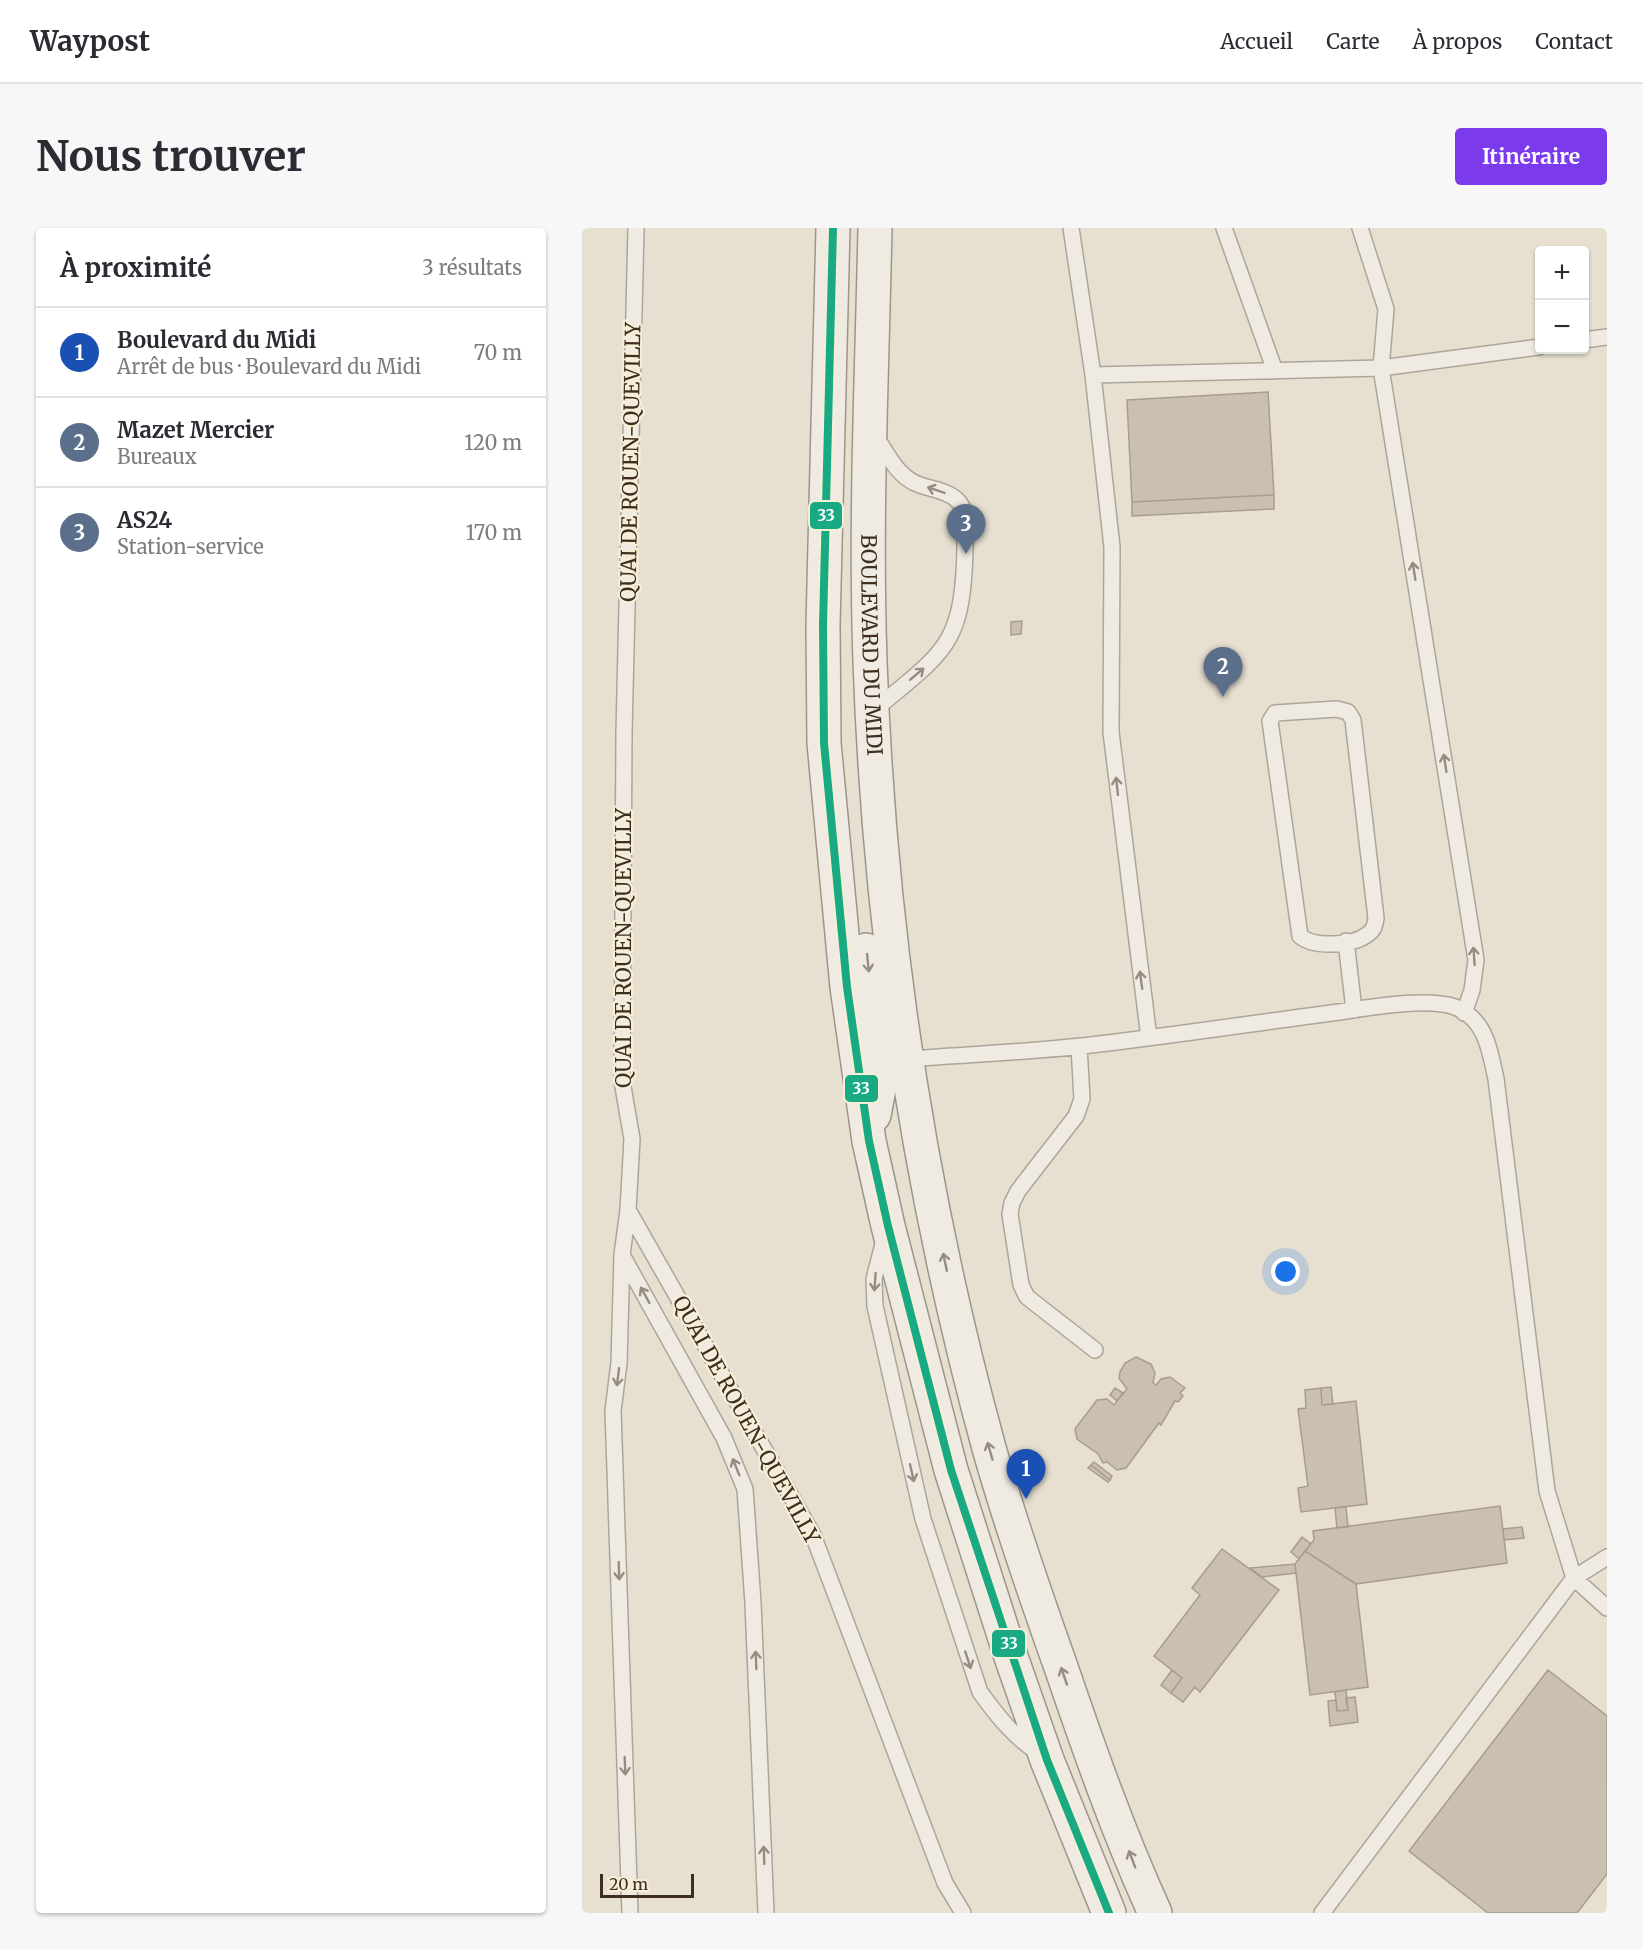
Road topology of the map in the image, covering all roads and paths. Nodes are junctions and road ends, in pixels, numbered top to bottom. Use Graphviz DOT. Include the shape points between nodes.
graph roads {
  1 [pos="636,228"];
  2 [pos="833,228"];
  3 [pos="875,228"];
  4 [pos="1071,228"];
  5 [pos="1224,228"];
  6 [pos="1360,228"];
  7 [pos="1607,337"];
  8 [pos="1589,339"];
  9 [pos="1535,347"];
  10 [pos="1382,368"];
  11 [pos="1275,371"];
  12 [pos="1093,375"];
  13 [pos="871,429"];
  14 [pos="872,712"];
  15 [pos="824,721"];
  16 [pos="1346,941"];
  17 [pos="1354,1010"];
  18 [pos="1464,1013"];
  19 [pos="1149,1038"];
  20 [pos="1079,1046"];
  21 [pos="896,1061"];
  22 [pos="869,1141"];
  23 [pos="628,1210"];
  24 [pos="622,1255"];
  25 [pos="1095,1350"];
  26 [pos="1607,1557"];
  27 [pos="1574,1578"];
  28 [pos="1607,1608"];
  29 [pos="630,1913"];
  30 [pos="766,1913"];
  31 [pos="963,1913"];
  32 [pos="1109,1913"];
  33 [pos="1155,1913"];
  34 [pos="1322,1913"];
  1 -- 23 [label="lane, QUAI DE ROUEN-QUEVILLY" via="624,733 622,1081 632,1139"];
  2 -- 15 [label="main road, BOULEVARD DU MIDI"];
  3 -- 13 [label="main road, BOULEVARD DU MIDI"];
  4 -- 12 [label="lane"];
  5 -- 11 [label="lane"];
  6 -- 10 [label="lane" via="1386,309"];
  7 -- 8 [label="lane"];
  9 -- 10 [label="lane"];
  10 -- 11 [label="lane"];
  18 -- 10 [label="lane, one-way" via="1476,960"];
  11 -- 12 [label="lane"];
  19 -- 12 [label="lane, one-way" via="1111,732 1112,547"];
  13 -- 14 [label="main road, BOULEVARD DU MIDI"];
  14 -- 13 [label="lane, one-way" via="934,659 953,633 964,590 965,519 957,499 913,482 901,473"];
  14 -- 21 [label="main road, BOULEVARD DU MIDI"];
  15 -- 21 [label="main road, BOULEVARD DU MIDI, one-way" via="850,805 870,988"];
  15 -- 22 [label="main road, BOULEVARD DU MIDI" via="842,943"];
  16 -- 16 [label="lane" via="1317,944 1300,936 1270,721 1275,713 1337,709 1348,712 1353,720 1376,918 1374,928 1366,936"];
  16 -- 17 [label="lane"];
  17 -- 18 [label="lane" via="1432,1003 1455,1007"];
  17 -- 19 [label="lane"];
  18 -- 27 [label="lane" via="1482,1029 1496,1078 1547,1491"];
  19 -- 20 [label="lane"];
  20 -- 21 [label="lane"];
  20 -- 25 [label="lane" via="1082,1099 1076,1116 1018,1191 1010,1214 1021,1285 1027,1296"];
  21 -- 22 [label="main road, BOULEVARD DU MIDI"];
  33 -- 21 [label="main road, BOULEVARD DU MIDI, one-way" via="1087,1742 990,1450"];
  22 -- 32 [label="main road, BOULEVARD DU MIDI, one-way" via="951,1470 1047,1760"];
  23 -- 24 [label="lane"];
  23 -- 31 [label="lane, QUAI DE ROUEN-QUEVILLY" via="813,1535 945,1883"];
  24 -- 29 [label="lane, one-way" via="619,1364 613,1411"];
  30 -- 24 [label="lane, one-way" via="745,1489 724,1438"];
  26 -- 27 [label="lane"];
  27 -- 28 [label="lane"];
  27 -- 34 [label="lane"];
}
